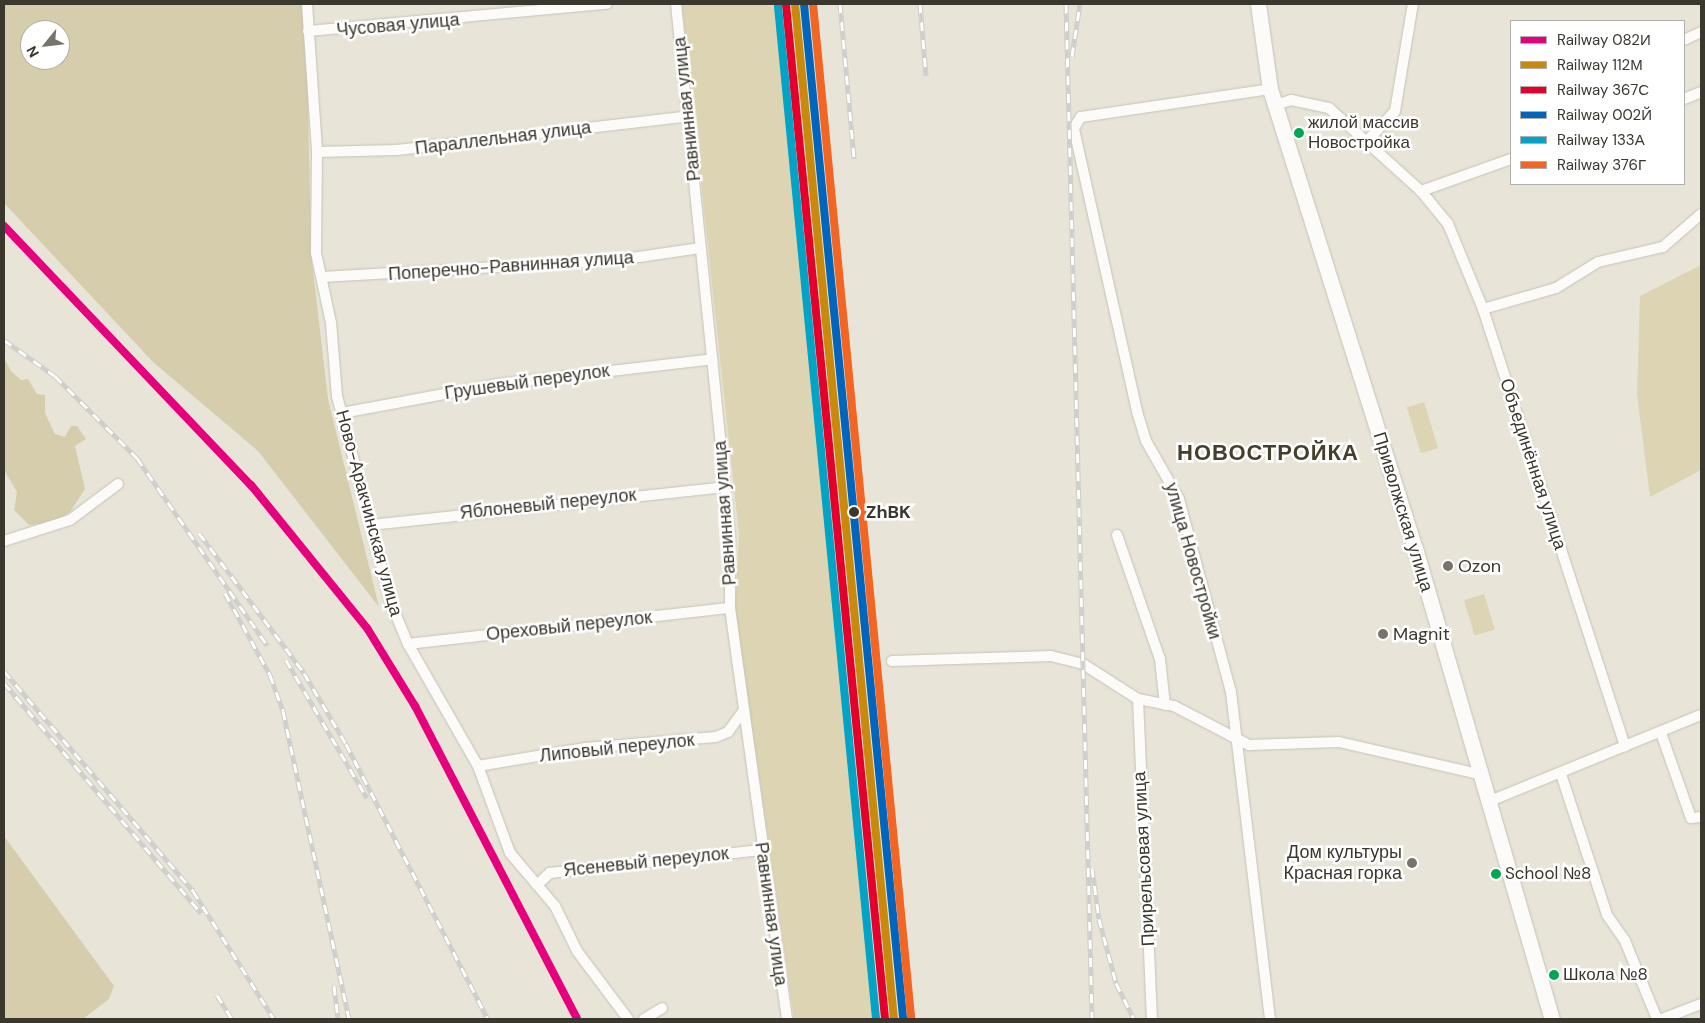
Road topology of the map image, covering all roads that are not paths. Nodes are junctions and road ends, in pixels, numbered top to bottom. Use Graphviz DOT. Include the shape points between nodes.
graph roads {
  1 [pos="307,4"];
  2 [pos="607,4"];
  3 [pos="676,4"];
  4 [pos="1258,4"];
  5 [pos="1413,4"];
  6 [pos="308,31"];
  7 [pos="1701,32"];
  8 [pos="1685,40"];
  9 [pos="1270,89"];
  10 [pos="1701,92"];
  11 [pos="1685,99"];
  12 [pos="1275,106"];
  13 [pos="689,116"];
  14 [pos="1368,140"];
  15 [pos="317,152"];
  16 [pos="1510,160"];
  17 [pos="1421,191"];
  18 [pos="1701,214"];
  19 [pos="700,248"];
  20 [pos="322,277"];
  21 [pos="1483,308"];
  22 [pos="713,359"];
  23 [pos="342,414"];
  24 [pos="118,484"];
  25 [pos="725,487"];
  26 [pos="371,525"];
  27 [pos="1117,535"];
  28 [pos="4,541"];
  29 [pos="730,608"];
  30 [pos="408,644"];
  31 [pos="892,660"];
  32 [pos="1138,699"];
  33 [pos="1165,704"];
  34 [pos="744,710"];
  35 [pos="1701,715"];
  36 [pos="1661,733"];
  37 [pos="1238,738"];
  38 [pos="1626,747"];
  39 [pos="478,766"];
  40 [pos="1561,774"];
  41 [pos="1483,775"];
  42 [pos="1490,801"];
  43 [pos="1701,817"];
  44 [pos="761,850"];
  45 [pos="537,885"];
  46 [pos="1701,1004"];
  47 [pos="662,1008"];
  48 [pos="628,1019"];
  49 [pos="644,1019"];
  50 [pos="787,1019"];
  51 [pos="1152,1019"];
  52 [pos="1270,1019"];
  53 [pos="1552,1019"];
  54 [pos="1657,1019"];
  55 [pos="1662,1019"];
  1 -- 6 [label="street, Ново-Аракчинская улица"];
  2 -- 6 [label="street, Чусовая улица"];
  3 -- 13 [label="street, Равнинная улица"];
  4 -- 9 [label="main road, Приволжская улица"];
  5 -- 14 [label="street" via="1395,111"];
  6 -- 15 [label="street, Ново-Аракчинская улица"];
  7 -- 8 [label="street"];
  9 -- 12 [label="main road, Приволжская улица"];
  9 -- 37 [label="street, улица Новостройки" via="1081,117 1074,128 1078,162 1089,187 1137,411 1146,441 1179,499 1231,692"];
  10 -- 11 [label="street"];
  12 -- 14 [label="street, Объединённая улица" via="1291,100 1329,108"];
  12 -- 41 [label="main road, Приволжская улица"];
  13 -- 15 [label="street, Параллельная улица" via="397,150"];
  13 -- 19 [label="street, Равнинная улица"];
  14 -- 17 [label="street, Объединённая улица"];
  15 -- 20 [label="street, Ново-Аракчинская улица" via="316,253"];
  16 -- 17 [label="street"];
  17 -- 21 [label="street, Объединённая улица" via="1448,224"];
  18 -- 21 [label="street" via="1663,247 1598,262 1556,288"];
  19 -- 20 [label="street, Поперечно-Равнинная улица" via="618,260"];
  19 -- 22 [label="street, Равнинная улица"];
  20 -- 23 [label="street, Ново-Аракчинская улица"];
  21 -- 38 [label="street, Объединённая улица"];
  22 -- 23 [label="street, Грушевый переулок" via="498,384"];
  22 -- 25 [label="street, Равнинная улица"];
  23 -- 26 [label="street, Ново-Аракчинская улица"];
  24 -- 28 [label="street" via="65,522"];
  25 -- 26 [label="street, Яблоневый переулок"];
  25 -- 29 [label="street, Равнинная улица"];
  26 -- 30 [label="street, Ново-Аракчинская улица" via="390,604"];
  27 -- 33 [label="street" via="1160,659"];
  29 -- 30 [label="street, Ореховый переулок"];
  29 -- 34 [label="street, Равнинная улица"];
  30 -- 39 [label="street, Ново-Аракчинская улица"];
  31 -- 32 [label="street" via="1052,656 1083,664"];
  32 -- 33 [label="street"];
  32 -- 51 [label="street, Прирельсовая улица"];
  33 -- 37 [label="street"];
  34 -- 39 [label="street, Липовый переулок" via="728,732 716,737 585,748"];
  34 -- 44 [label="street, Равнинная улица"];
  35 -- 36 [label="street"];
  36 -- 38 [label="street"];
  36 -- 43 [label="street" via="1691,818"];
  37 -- 41 [label="street" via="1249,745 1339,742"];
  37 -- 52 [label="street, улица Новостройки"];
  38 -- 40 [label="street"];
  39 -- 45 [label="street, Ново-Аракчинская улица" via="510,853"];
  40 -- 42 [label="street"];
  40 -- 54 [label="street" via="1607,915 1625,941"];
  41 -- 42 [label="main road, Приволжская улица"];
  42 -- 53 [label="main road, Приволжская улица"];
  44 -- 45 [label="street, Ясеневый переулок" via="550,873"];
  44 -- 50 [label="street, Равнинная улица"];
  45 -- 48 [label="street, Ново-Аракчинская улица" via="555,906 577,950 616,1009"];
  46 -- 55 [label="street"];
  47 -- 49 [label="street"];
}
